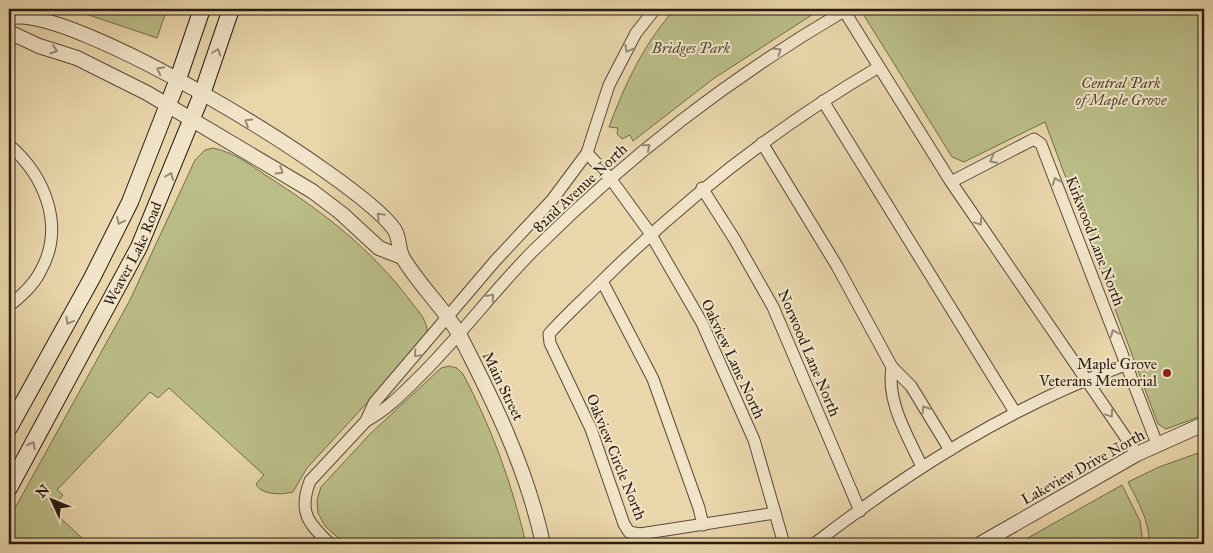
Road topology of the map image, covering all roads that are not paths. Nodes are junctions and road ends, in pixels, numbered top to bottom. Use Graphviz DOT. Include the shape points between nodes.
graph roads {
  1 [pos="202,9"];
  2 [pos="231,9"];
  3 [pos="655,9"];
  4 [pos="844,10"];
  5 [pos="9,18"];
  6 [pos="9,32"];
  7 [pos="879,67"];
  8 [pos="178,79"];
  9 [pos="202,94"];
  10 [pos="823,101"];
  11 [pos="167,106"];
  12 [pos="192,120"];
  13 [pos="762,143"];
  14 [pos="9,145"];
  15 [pos="586,153"];
  16 [pos="610,178"];
  17 [pos="951,182"];
  18 [pos="702,188"];
  19 [pos="650,233"];
  20 [pos="402,257"];
  21 [pos="602,282"];
  22 [pos="9,306"];
  23 [pos="450,317"];
  24 [pos="459,334"];
  25 [pos="1125,365"];
  26 [pos="892,367"];
  27 [pos="1086,379"];
  28 [pos="1015,412"];
  29 [pos="366,421"];
  30 [pos="1204,424"];
  31 [pos="9,428"];
  32 [pos="1157,444"];
  33 [pos="950,450"];
  34 [pos="1137,454"];
  35 [pos="922,467"];
  36 [pos="9,488"];
  37 [pos="860,511"];
  38 [pos="775,513"];
  39 [pos="703,525"];
  40 [pos="330,544"];
  41 [pos="543,544"];
  42 [pos="784,544"];
  43 [pos="814,544"];
  44 [pos="980,544"];
  1 -- 8 [label="main road, Weaver Lake Road"];
  9 -- 2 [label="main road, Weaver Lake Road, one-way"];
  3 -- 15 [label="street, 82nd Avenue North, one-way" via="636,34 609,84"];
  4 -- 7 [label="street"];
  16 -- 4 [label="street, 82nd Avenue North, one-way" via="698,106"];
  8 -- 5 [label="street, one-way" via="79,32 42,20"];
  6 -- 11 [label="street, one-way" via="106,71"];
  7 -- 10 [label="street, Oakview Circle North"];
  7 -- 17 [label="street"];
  8 -- 9 [label="street"];
  8 -- 11 [label="main road, Weaver Lake Road"];
  9 -- 12 [label="main road, Weaver Lake Road"];
  20 -- 9 [label="street, Main Street, one-way" via="395,230 360,196 329,172"];
  10 -- 13 [label="street, Oakview Circle North"];
  10 -- 28 [label="street"];
  11 -- 12 [label="street"];
  11 -- 31 [label="main road, Weaver Lake Road, one-way" via="130,202 97,270"];
  12 -- 20 [label="street, Main Street, one-way" via="312,191 379,248"];
  36 -- 12 [label="main road, Weaver Lake Road, one-way" via="139,247"];
  13 -- 18 [label="street, Oakview Circle North"];
  13 -- 26 [label="street" via="837,266"];
  14 -- 22 [label="street" via="25,158 41,181 52,228 40,272 25,293"];
  15 -- 16 [label="street, Oakview Lane North"];
  15 -- 23 [label="street, 82nd Avenue North" via="552,200 495,261"];
  16 -- 19 [label="street, Oakview Lane North"];
  24 -- 16 [label="street, 82nd Avenue North, one-way" via="534,250"];
  25 -- 17 [label="street, Kirkwood Lane North, one-way" via="1041,144 1034,139"];
  17 -- 27 [label="street, one-way"];
  18 -- 19 [label="street, Oakview Circle North"];
  18 -- 37 [label="street, Norwood Lane North" via="736,240 773,307"];
  19 -- 21 [label="street, Oakview Circle North"];
  19 -- 38 [label="street, Oakview Lane North" via="706,331 754,440"];
  20 -- 23 [label="street, Main Street"];
  21 -- 39 [label="street" via="652,379"];
  21 -- 39 [label="street, Oakview Circle North" via="549,334 550,343 591,429 624,524 630,532 640,534"];
  23 -- 24 [label="street, Main Street"];
  23 -- 29 [label="street, 82nd Avenue North, one-way" via="374,403"];
  24 -- 29 [label="street, 82nd Avenue North" via="384,412"];
  24 -- 41 [label="street, Main Street" via="513,446"];
  25 -- 27 [label="street"];
  25 -- 32 [label="street, Kirkwood Lane North"];
  33 -- 26 [label="street, one-way" via="911,386"];
  26 -- 35 [label="street" via="891,396"];
  27 -- 28 [label="street"];
  27 -- 34 [label="street, one-way"];
  28 -- 33 [label="street"];
  29 -- 40 [label="street, 82nd Avenue North" via="310,481 304,502 306,514 310,525"];
  30 -- 32 [label="street, Lakeview Drive North"];
  32 -- 34 [label="street, Lakeview Drive North"];
  33 -- 35 [label="street"];
  34 -- 44 [label="street, Lakeview Drive North"];
  35 -- 37 [label="street"];
  37 -- 43 [label="street"];
  38 -- 39 [label="street, Oakview Circle North"];
  38 -- 42 [label="street, Oakview Lane North"];
}
